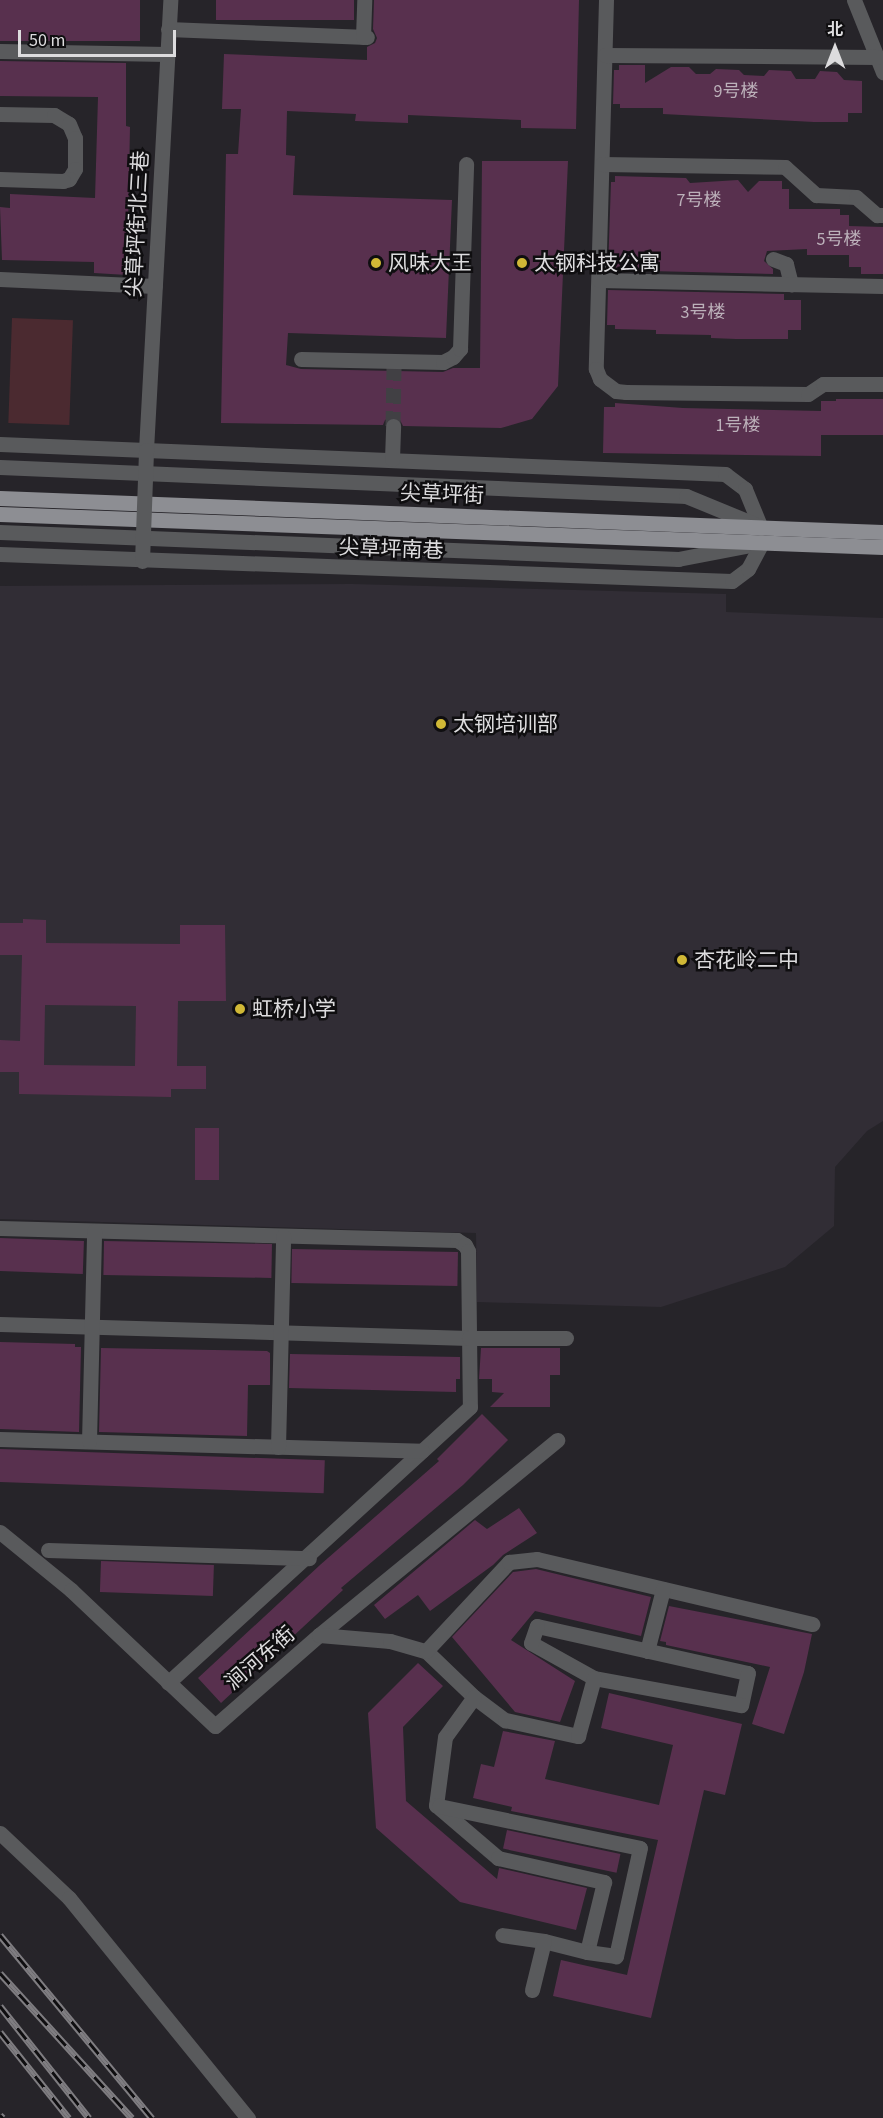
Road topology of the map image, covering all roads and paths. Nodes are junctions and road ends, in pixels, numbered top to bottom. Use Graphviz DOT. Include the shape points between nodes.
graph roads {
  1 [pos="170,0"];
  2 [pos="364,0"];
  3 [pos="606,0"];
  4 [pos="854,0"];
  5 [pos="168,29"];
  6 [pos="0,51"];
  7 [pos="167,54"];
  8 [pos="605,55"];
  9 [pos="877,57"];
  10 [pos="883,72"];
  11 [pos="0,114"];
  12 [pos="466,164"];
  13 [pos="602,164"];
  14 [pos="0,179"];
  15 [pos="883,215"];
  16 [pos="773,259"];
  17 [pos="0,279"];
  18 [pos="599,280"];
  19 [pos="791,284"];
  20 [pos="155,286"];
  21 [pos="883,286"];
  22 [pos="301,359"];
  23 [pos="883,384"];
  24 [pos="393,426"];
  25 [pos="0,444"];
  26 [pos="146,450"];
  27 [pos="392,459"];
  28 [pos="0,467"];
  29 [pos="0,498"];
  30 [pos="0,514"];
  31 [pos="0,532"];
  32 [pos="883,532"];
  33 [pos="762,535"];
  34 [pos="883,547"];
  35 [pos="0,554"];
  36 [pos="142,561"];
  37 [pos="0,1228"];
  38 [pos="94,1231"];
  39 [pos="283,1236"];
  40 [pos="0,1324"];
  41 [pos="92,1327"];
  42 [pos="280,1333"];
  43 [pos="469,1338"];
  44 [pos="566,1338"];
  45 [pos="0,1439"];
  46 [pos="557,1440"];
  47 [pos="89,1441"];
  48 [pos="278,1447"];
  49 [pos="422,1452"];
  50 [pos="0,1532"];
  51 [pos="48,1550"];
  52 [pos="307,1558"];
  53 [pos="663,1589"];
  54 [pos="812,1624"];
  55 [pos="319,1635"];
  56 [pos="426,1651"];
  57 [pos="647,1651"];
  58 [pos="594,1678"];
  59 [pos="168,1683"];
  60 [pos="474,1696"];
  61 [pos="436,1805"];
  62 [pos="0,1833"];
  63 [pos="502,1935"];
  64 [pos="544,1941"];
  65 [pos="587,1952"];
  66 [pos="532,1990"];
  67 [pos="248,2118"];
  1 -- 5 [label="street, 尖草坪街北三巷"];
  2 -- 5 [label="street" via="365,37"];
  3 -- 8 [label="street"];
  4 -- 9 [label="street"];
  5 -- 7 [label="street, 尖草坪街北三巷"];
  6 -- 7 [label="street"];
  7 -- 20 [label="street, 尖草坪街北三巷"];
  8 -- 9 [label="street"];
  8 -- 13 [label="street"];
  9 -- 10 [label="street"];
  11 -- 14 [label="street" via="54,115 63,119 73,130 75,162 73,175 63,181"];
  12 -- 22 [label="street" via="460,349 443,362 394,364"];
  13 -- 15 [label="street" via="785,167 816,195 856,197"];
  13 -- 18 [label="street"];
  16 -- 19 [label="street" via="786,264"];
  17 -- 20 [label="street"];
  18 -- 19 [label="street"];
  18 -- 23 [label="street" via="596,369 600,379 616,391 808,394 823,384"];
  19 -- 21 [label="street"];
  20 -- 26 [label="street, 尖草坪街北三巷"];
  24 -- 27 [label="street"];
  25 -- 26 [label="street"];
  26 -- 27 [label="street"];
  26 -- 36 [label="street, 尖草坪街北三巷, bridge"];
  27 -- 33 [label="street" via="724,474 745,489"];
  28 -- 33 [label="street" via="686,496"];
  29 -- 33 [label="main road, 尖草坪街"];
  30 -- 33 [label="main road, 尖草坪街"];
  31 -- 33 [label="street" via="678,559"];
  32 -- 33 [label="main road, 尖草坪街"];
  33 -- 34 [label="main road, 尖草坪街"];
  33 -- 36 [label="street, 尖草坪南巷" via="748,569 732,581"];
  35 -- 36 [label="street, 尖草坪南巷"];
  37 -- 38 [label="street"];
  38 -- 39 [label="street"];
  38 -- 41 [label="street"];
  39 -- 42 [label="street"];
  39 -- 43 [label="street" via="457,1240 468,1251"];
  40 -- 41 [label="street"];
  41 -- 42 [label="street"];
  41 -- 47 [label="street"];
  42 -- 43 [label="street"];
  42 -- 48 [label="street"];
  43 -- 44 [label="street"];
  43 -- 49 [label="street" via="470,1407"];
  45 -- 47 [label="street"];
  46 -- 55 [label="street, 涧河东街"];
  47 -- 48 [label="street"];
  48 -- 49 [label="street"];
  49 -- 52 [label="street"];
  50 -- 59 [label="street, 涧河东街" via="72,1590"];
  51 -- 52 [label="street"];
  52 -- 59 [label="street"];
  53 -- 54 [label="street"];
  53 -- 56 [label="street" via="537,1559 509,1562"];
  53 -- 57 [label="street"];
  55 -- 56 [label="street" via="390,1641"];
  55 -- 59 [label="street, 涧河东街" via="215,1726"];
  56 -- 60 [label="street"];
  57 -- 58 [label="street" via="537,1626 531,1643"];
  57 -- 58 [label="street" via="748,1673 741,1705"];
  58 -- 60 [label="street" via="578,1736 505,1720"];
  60 -- 61 [label="street" via="445,1737"];
  61 -- 65 [label="street" via="498,1858 604,1882"];
  61 -- 65 [label="street" via="639,1848 616,1956"];
  62 -- 67 [label="street" via="69,1898"];
  63 -- 64 [label="street"];
  64 -- 65 [label="street"];
  64 -- 66 [label="street"];
}
